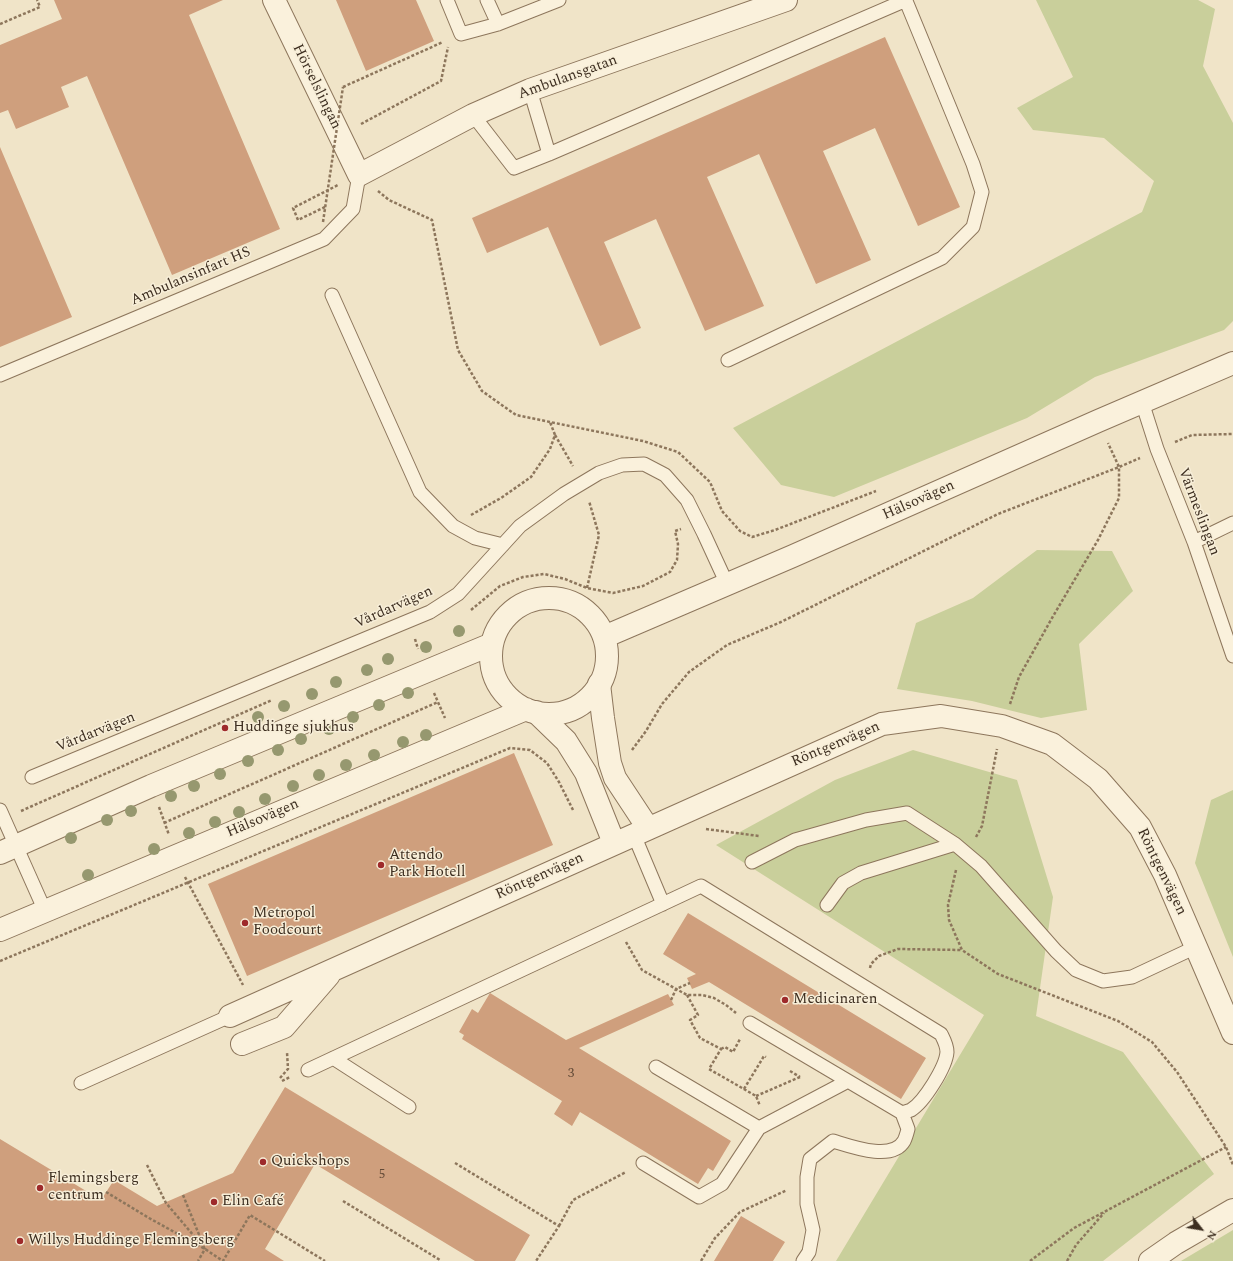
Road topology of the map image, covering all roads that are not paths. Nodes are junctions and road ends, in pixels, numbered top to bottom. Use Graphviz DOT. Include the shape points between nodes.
graph roads {
  1 [pos="274,0"];
  2 [pos="448,0"];
  3 [pos="487,0"];
  4 [pos="559,0"];
  5 [pos="786,0"];
  6 [pos="906,0"];
  7 [pos="498,24"];
  8 [pos="530,90"];
  9 [pos="473,115"];
  10 [pos="549,154"];
  11 [pos="358,175"];
  12 [pos="332,295"];
  13 [pos="728,360"];
  14 [pos="1233,363"];
  15 [pos="0,375"];
  16 [pos="1142,402"];
  17 [pos="1233,524"];
  18 [pos="1194,542"];
  19 [pos="503,545"];
  20 [pos="727,584"];
  21 [pos="604,637"];
  22 [pos="492,644"];
  23 [pos="1233,656"];
  24 [pos="599,684"];
  25 [pos="531,711"];
  26 [pos="32,777"];
  27 [pos="2,814"];
  28 [pos="632,836"];
  29 [pos="955,844"];
  30 [pos="8,850"];
  31 [pos="752,862"];
  32 [pos="663,904"];
  33 [pos="827,905"];
  34 [pos="45,911"];
  35 [pos="0,930"];
  36 [pos="1196,947"];
  37 [pos="335,968"];
  38 [pos="230,1016"];
  39 [pos="750,1023"];
  40 [pos="1233,1033"];
  41 [pos="242,1044"];
  42 [pos="333,1058"];
  43 [pos="656,1067"];
  44 [pos="308,1070"];
  45 [pos="848,1081"];
  46 [pos="81,1083"];
  47 [pos="409,1107"];
  48 [pos="902,1113"];
  49 [pos="763,1126"];
  50 [pos="643,1163"];
  51 [pos="1233,1210"];
  52 [pos="803,1261"];
  53 [pos="1150,1261"];
  1 -- 11 [label="street, Hörselslingan"];
  2 -- 7 [label="lane" via="455,37"];
  3 -- 7 [label="lane"];
  4 -- 7 [label="lane"];
  5 -- 8 [label="street, Ambulansgatan"];
  6 -- 10 [label="lane"];
  6 -- 13 [label="lane" via="982,192 973,227 942,258"];
  8 -- 9 [label="street, Ambulansgatan"];
  8 -- 10 [label="lane"];
  9 -- 10 [label="lane" via="514,168"];
  9 -- 11 [label="street, Ambulansgatan"];
  11 -- 15 [label="lane, Ambulansinfart HS" via="353,210 324,239"];
  12 -- 19 [label="lane" via="420,492 453,526 475,538"];
  14 -- 16 [label="street, Hälsovägen"];
  16 -- 18 [label="lane, Värmeslingan" via="1157,449"];
  16 -- 20 [label="street, Hälsovägen"];
  17 -- 18 [label="lane"];
  18 -- 23 [label="lane, Värmeslingan"];
  19 -- 20 [label="lane, Vårdarvägen" via="520,526 583,482 622,465 644,464 665,475 687,500"];
  19 -- 26 [label="lane, Vårdarvägen" via="458,594 430,612"];
  20 -- 21 [label="street, Hälsovägen"];
  21 -- 22 [label="street" via="596,622 575,604 554,598 537,599 508,615 498,628"];
  21 -- 24 [label="street" via="606,664"];
  22 -- 25 [label="street" via="491,659 499,685 512,701"];
  22 -- 30 [label="street" via="151,786"];
  24 -- 25 [label="street" via="588,699 572,709 555,714"];
  24 -- 28 [label="street" via="610,763"];
  25 -- 28 [label="street" via="566,741"];
  25 -- 34 [label="street, Hälsovägen" via="454,739"];
  27 -- 30 [label="lane"];
  28 -- 32 [label="lane"];
  28 -- 36 [label="street, Röntgenvägen" via="882,724 941,716 1002,726 1052,744 1098,779 1140,826 1165,875"];
  28 -- 37 [label="street, Röntgenvägen"];
  29 -- 31 [label="lane" via="907,812 866,820 795,840"];
  29 -- 33 [label="lane" via="861,873 843,883"];
  29 -- 36 [label="lane" via="981,866 1076,970 1103,981 1132,977"];
  30 -- 34 [label="lane"];
  32 -- 42 [label="lane"];
  32 -- 48 [label="lane" via="701,886 941,1034 946,1043 947,1053 943,1066 927,1094 911,1110"];
  34 -- 35 [label="street, Hälsovägen"];
  36 -- 40 [label="street, Röntgenvägen"];
  37 -- 38 [label="street, Röntgenvägen"];
  37 -- 41 [label="street, Röntgenvägen" via="284,1026"];
  38 -- 46 [label="lane"];
  39 -- 45 [label="lane"];
  42 -- 44 [label="lane"];
  42 -- 47 [label="lane"];
  43 -- 49 [label="lane"];
  45 -- 48 [label="lane"];
  45 -- 49 [label="lane"];
  48 -- 52 [label="lane" via="908,1129 903,1142 890,1151 865,1151 833,1140 810,1158 806,1181 807,1204 813,1230 809,1252"];
  49 -- 50 [label="lane" via="722,1184 699,1197"];
  51 -- 53 [label="street"];
}
